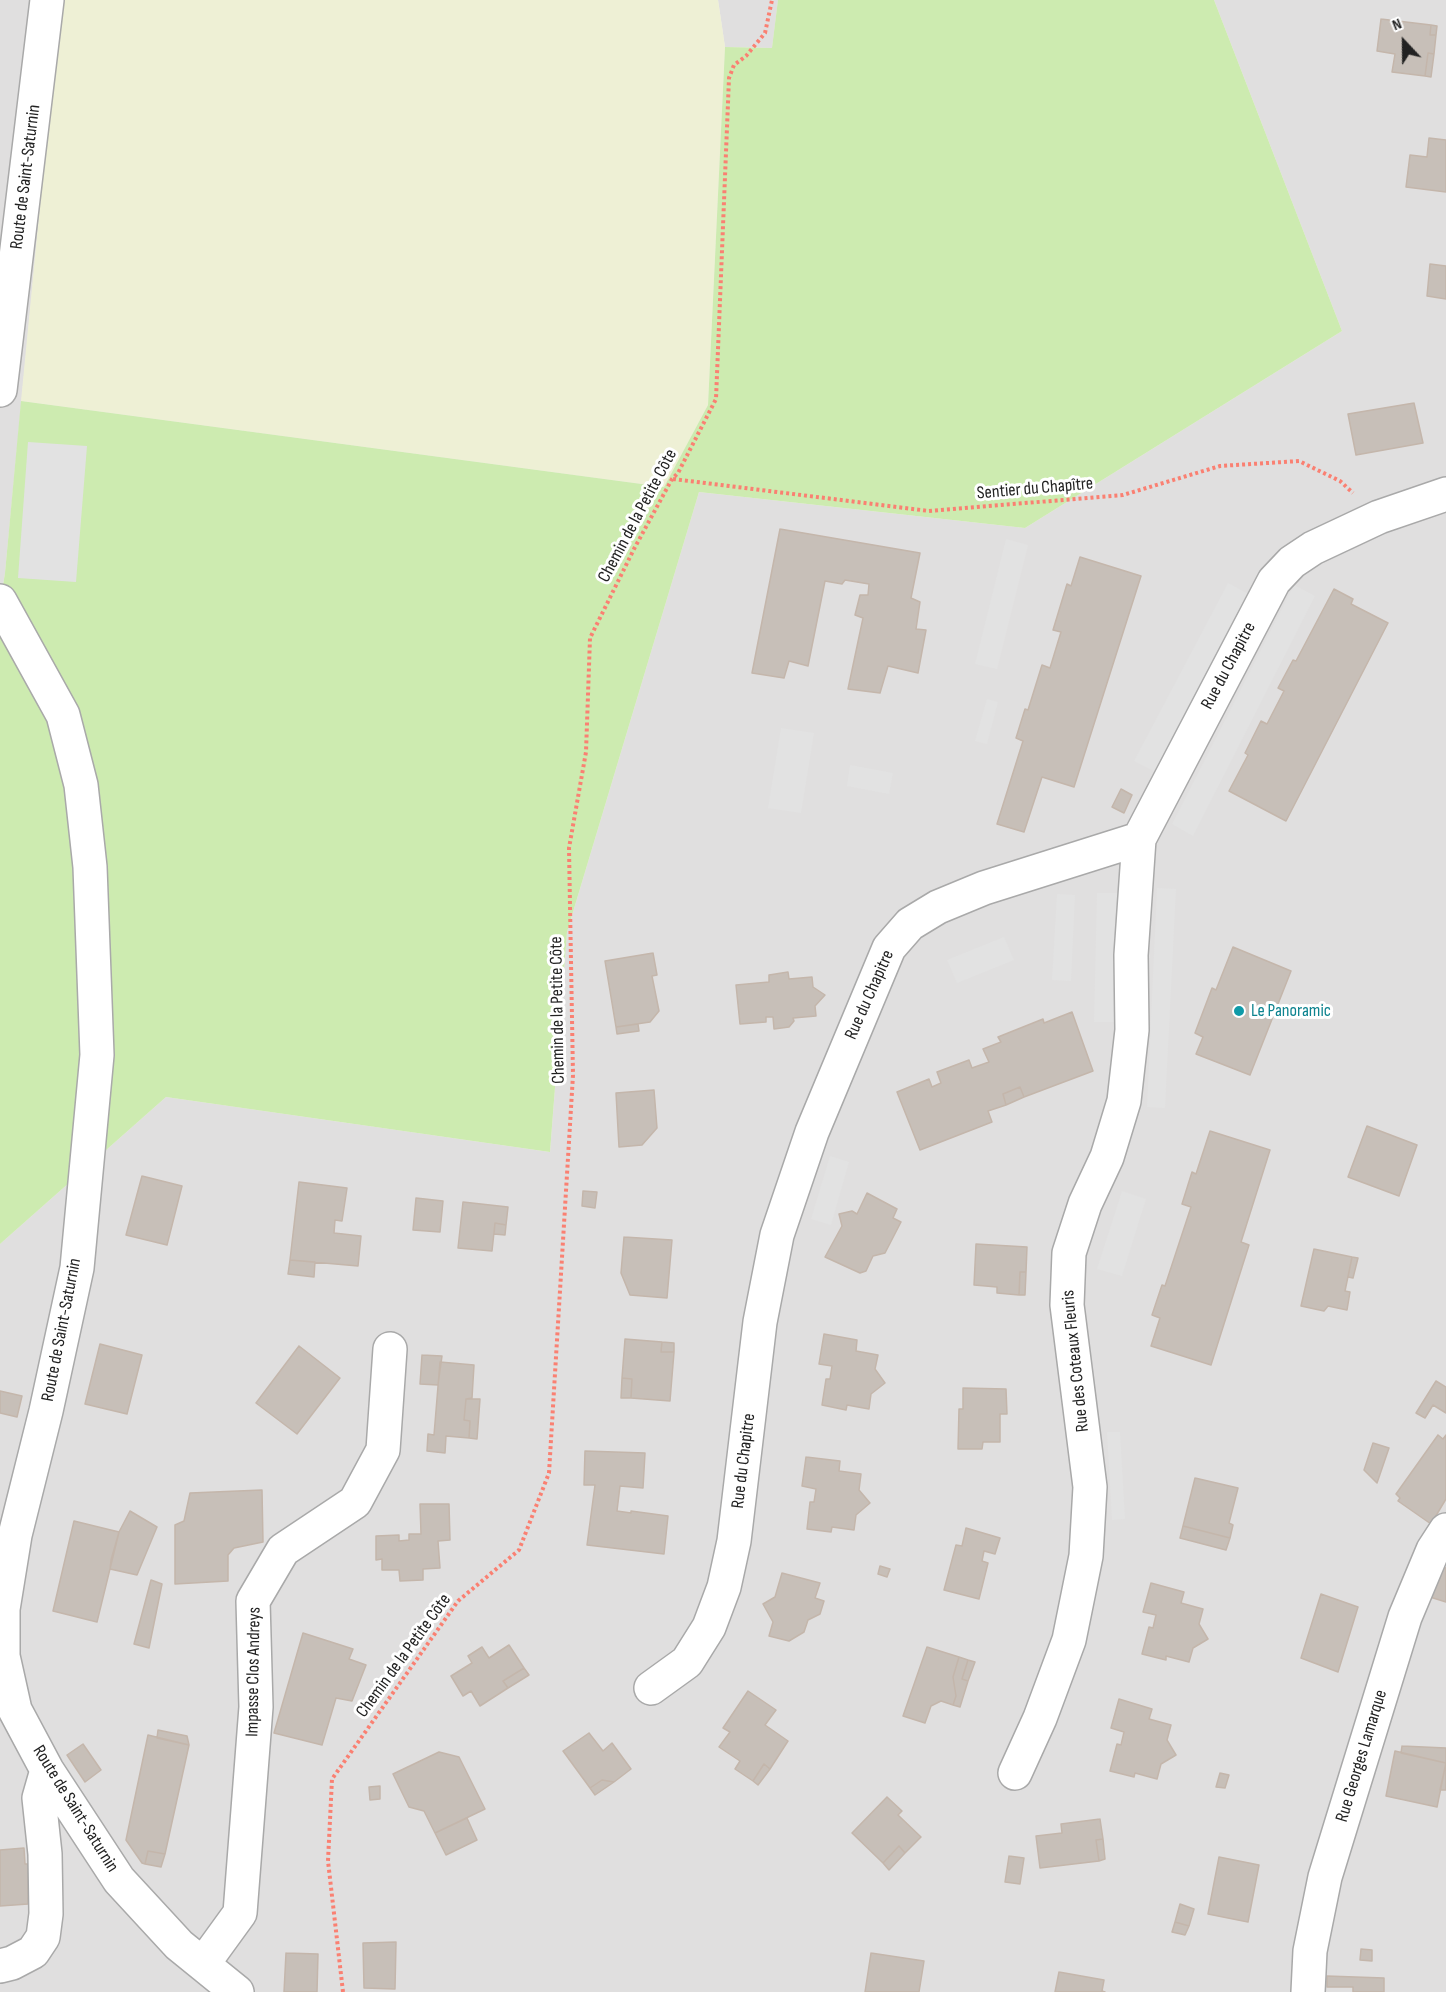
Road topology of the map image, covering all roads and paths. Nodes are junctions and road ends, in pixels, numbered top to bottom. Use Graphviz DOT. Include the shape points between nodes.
graph roads {
  1 [pos="47,0"];
  2 [pos="772,0"];
  3 [pos="0,390"];
  4 [pos="672,478"];
  5 [pos="1446,494"];
  6 [pos="1379,517"];
  7 [pos="0,601"];
  8 [pos="1139,838"];
  9 [pos="390,1349"];
  10 [pos="1446,1530"];
  11 [pos="1,1655"];
  12 [pos="651,1688"];
  13 [pos="47,1770"];
  14 [pos="1015,1773"];
  15 [pos="203,1964"];
  16 [pos="0,1966"];
  17 [pos="237,1992"];
  18 [pos="343,1992"];
  19 [pos="1308,1992"];
  1 -- 3 [label="street, Route de Saint-Saturnin"];
  2 -- 4 [label="path, Chemin de la Petite Côte" via="765,33 746,57 734,65 729,78 716,399"];
  4 -- 6 [label="path, Sentier du Chapître" via="929,512 1123,495 1220,466 1299,461 1340,481"];
  4 -- 18 [label="path, Chemin de la Petite Côte" via="590,638 586,752 569,848 573,1076 549,1473 519,1550 458,1601 332,1779 328,1860"];
  5 -- 6 [label="street, Rue du Chapitre"];
  6 -- 8 [label="street, Rue du Chapitre" via="1313,548 1274,581"];
  7 -- 11 [label="street, Route de Saint-Saturnin" via="63,715 81,785 90,867 97,1055 77,1268 15,1535 3,1609"];
  8 -- 12 [label="street, Rue du Chapitre" via="984,888 938,907 910,924 889,948 812,1132 777,1234 760,1323 734,1541 724,1587 708,1627 687,1662"];
  8 -- 14 [label="street, Rue des Coteaux Fleuris" via="1131,955 1132,1030 1124,1101 1107,1157 1085,1204 1069,1253 1067,1305 1090,1487 1086,1556 1069,1640"];
  9 -- 15 [label="street, Impasse Clos Andreys" via="383,1450 355,1502 283,1551 253,1601 256,1707 240,1913"];
  10 -- 19 [label="street, Rue Georges Lamarque" via="1433,1550 1405,1617 1325,1877 1310,1951"];
  11 -- 13 [label="street, Route de Saint-Saturnin" via="15,1710"];
  13 -- 15 [label="street, Route de Saint-Saturnin" via="119,1880 178,1945"];
  13 -- 16 [label="street" via="39,1798 45,1854 43,1937 33,1952"];
  15 -- 17 [label="street, Route de Saint-Saturnin"];
}
